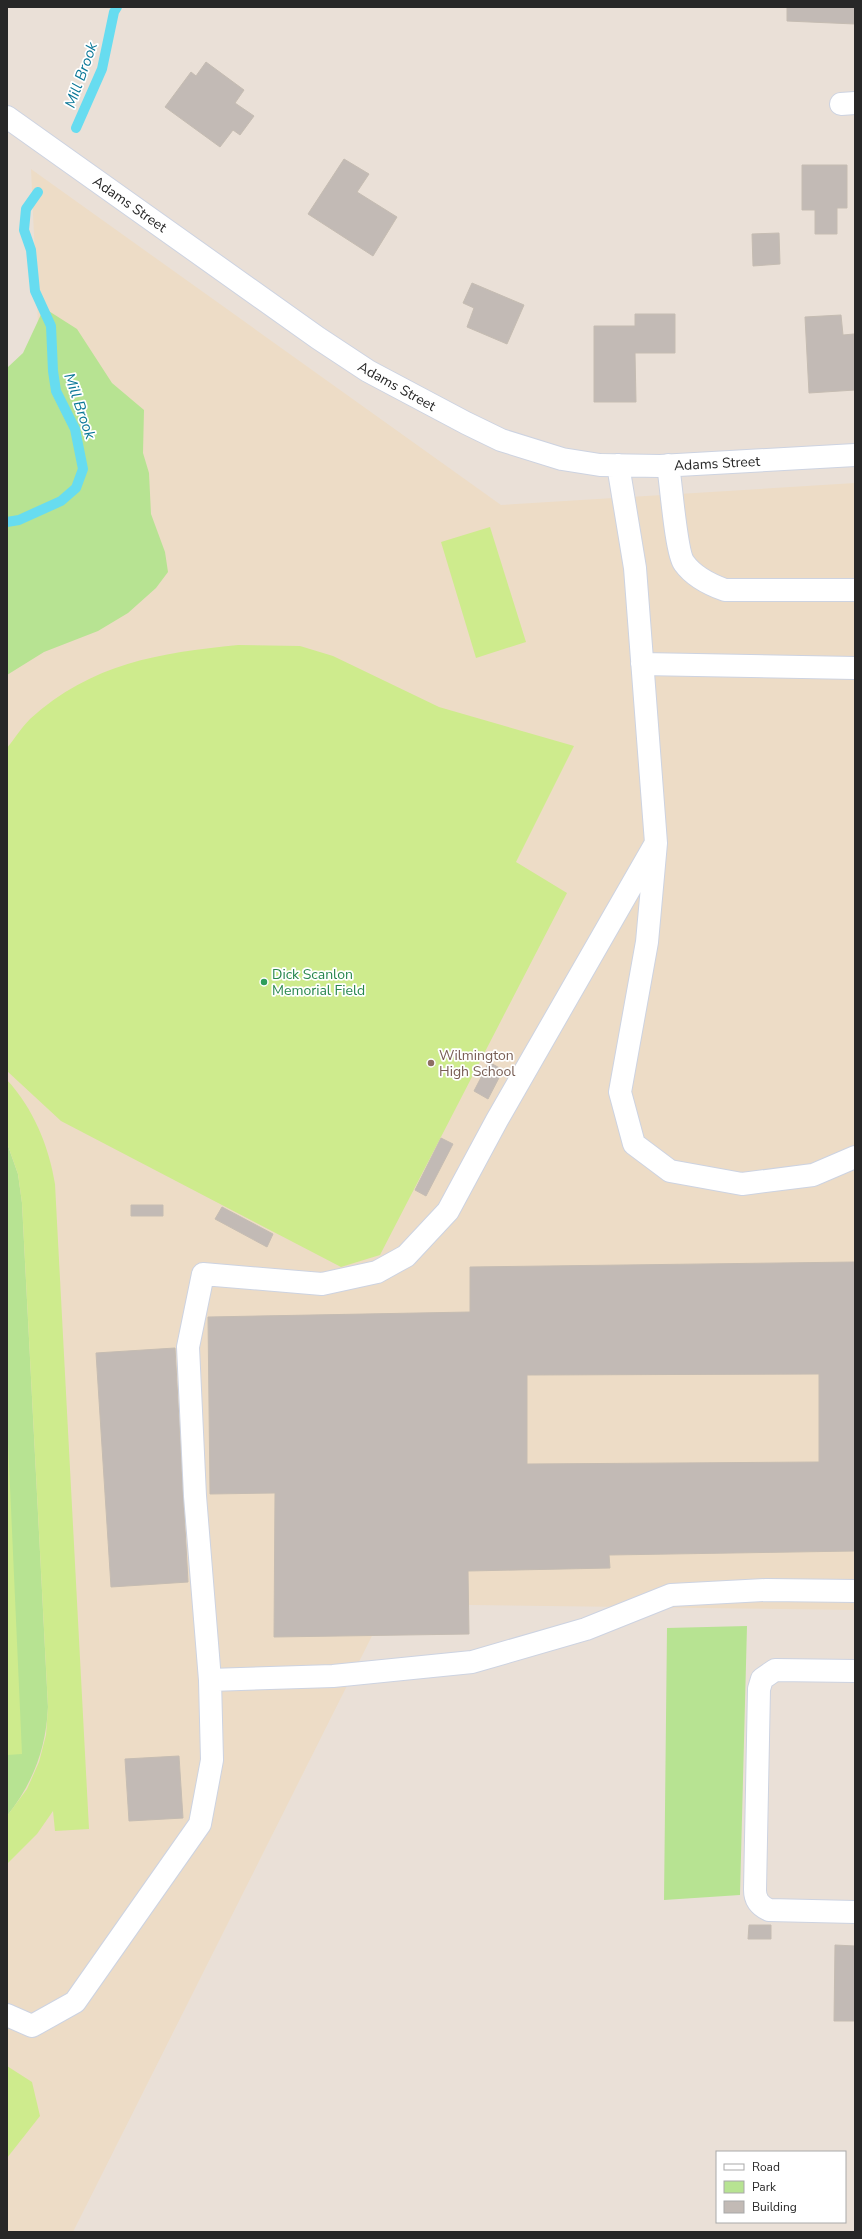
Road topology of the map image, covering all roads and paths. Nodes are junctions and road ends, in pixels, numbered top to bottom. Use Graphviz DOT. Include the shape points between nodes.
graph roads {
  1 [pos="7,117"];
  2 [pos="855,455"];
  3 [pos="618,465"];
  4 [pos="668,465"];
  5 [pos="855,590"];
  6 [pos="642,664"];
  7 [pos="855,668"];
  8 [pos="656,843"];
  9 [pos="855,1157"];
  10 [pos="855,1591"];
  11 [pos="855,1671"];
  12 [pos="210,1680"];
  13 [pos="846,1912"];
  14 [pos="7,2015"];
  1 -- 3 [label="street, Adams Street" via="368,371 501,440 562,459"];
  2 -- 4 [label="street, Adams Street"];
  3 -- 4 [label="street, Adams Street"];
  3 -- 6 [label="street" via="635,568"];
  4 -- 5 [label="street" via="677,533 684,563 709,585 725,590"];
  6 -- 7 [label="street"];
  6 -- 8 [label="street"];
  8 -- 9 [label="street" via="647,942 620,1092 634,1144 670,1171 742,1184 813,1175"];
  8 -- 12 [label="street" via="501,1113 448,1212 406,1256 377,1272 322,1284 203,1274 188,1347 195,1496"];
  10 -- 12 [label="street" via="766,1590 671,1596 586,1629 472,1662 333,1676"];
  11 -- 13 [label="street" via="775,1670 765,1675 760,1684 755,1895 760,1905 774,1910"];
  12 -- 14 [label="street" via="212,1760 200,1824 75,2002 32,2026"];
}
